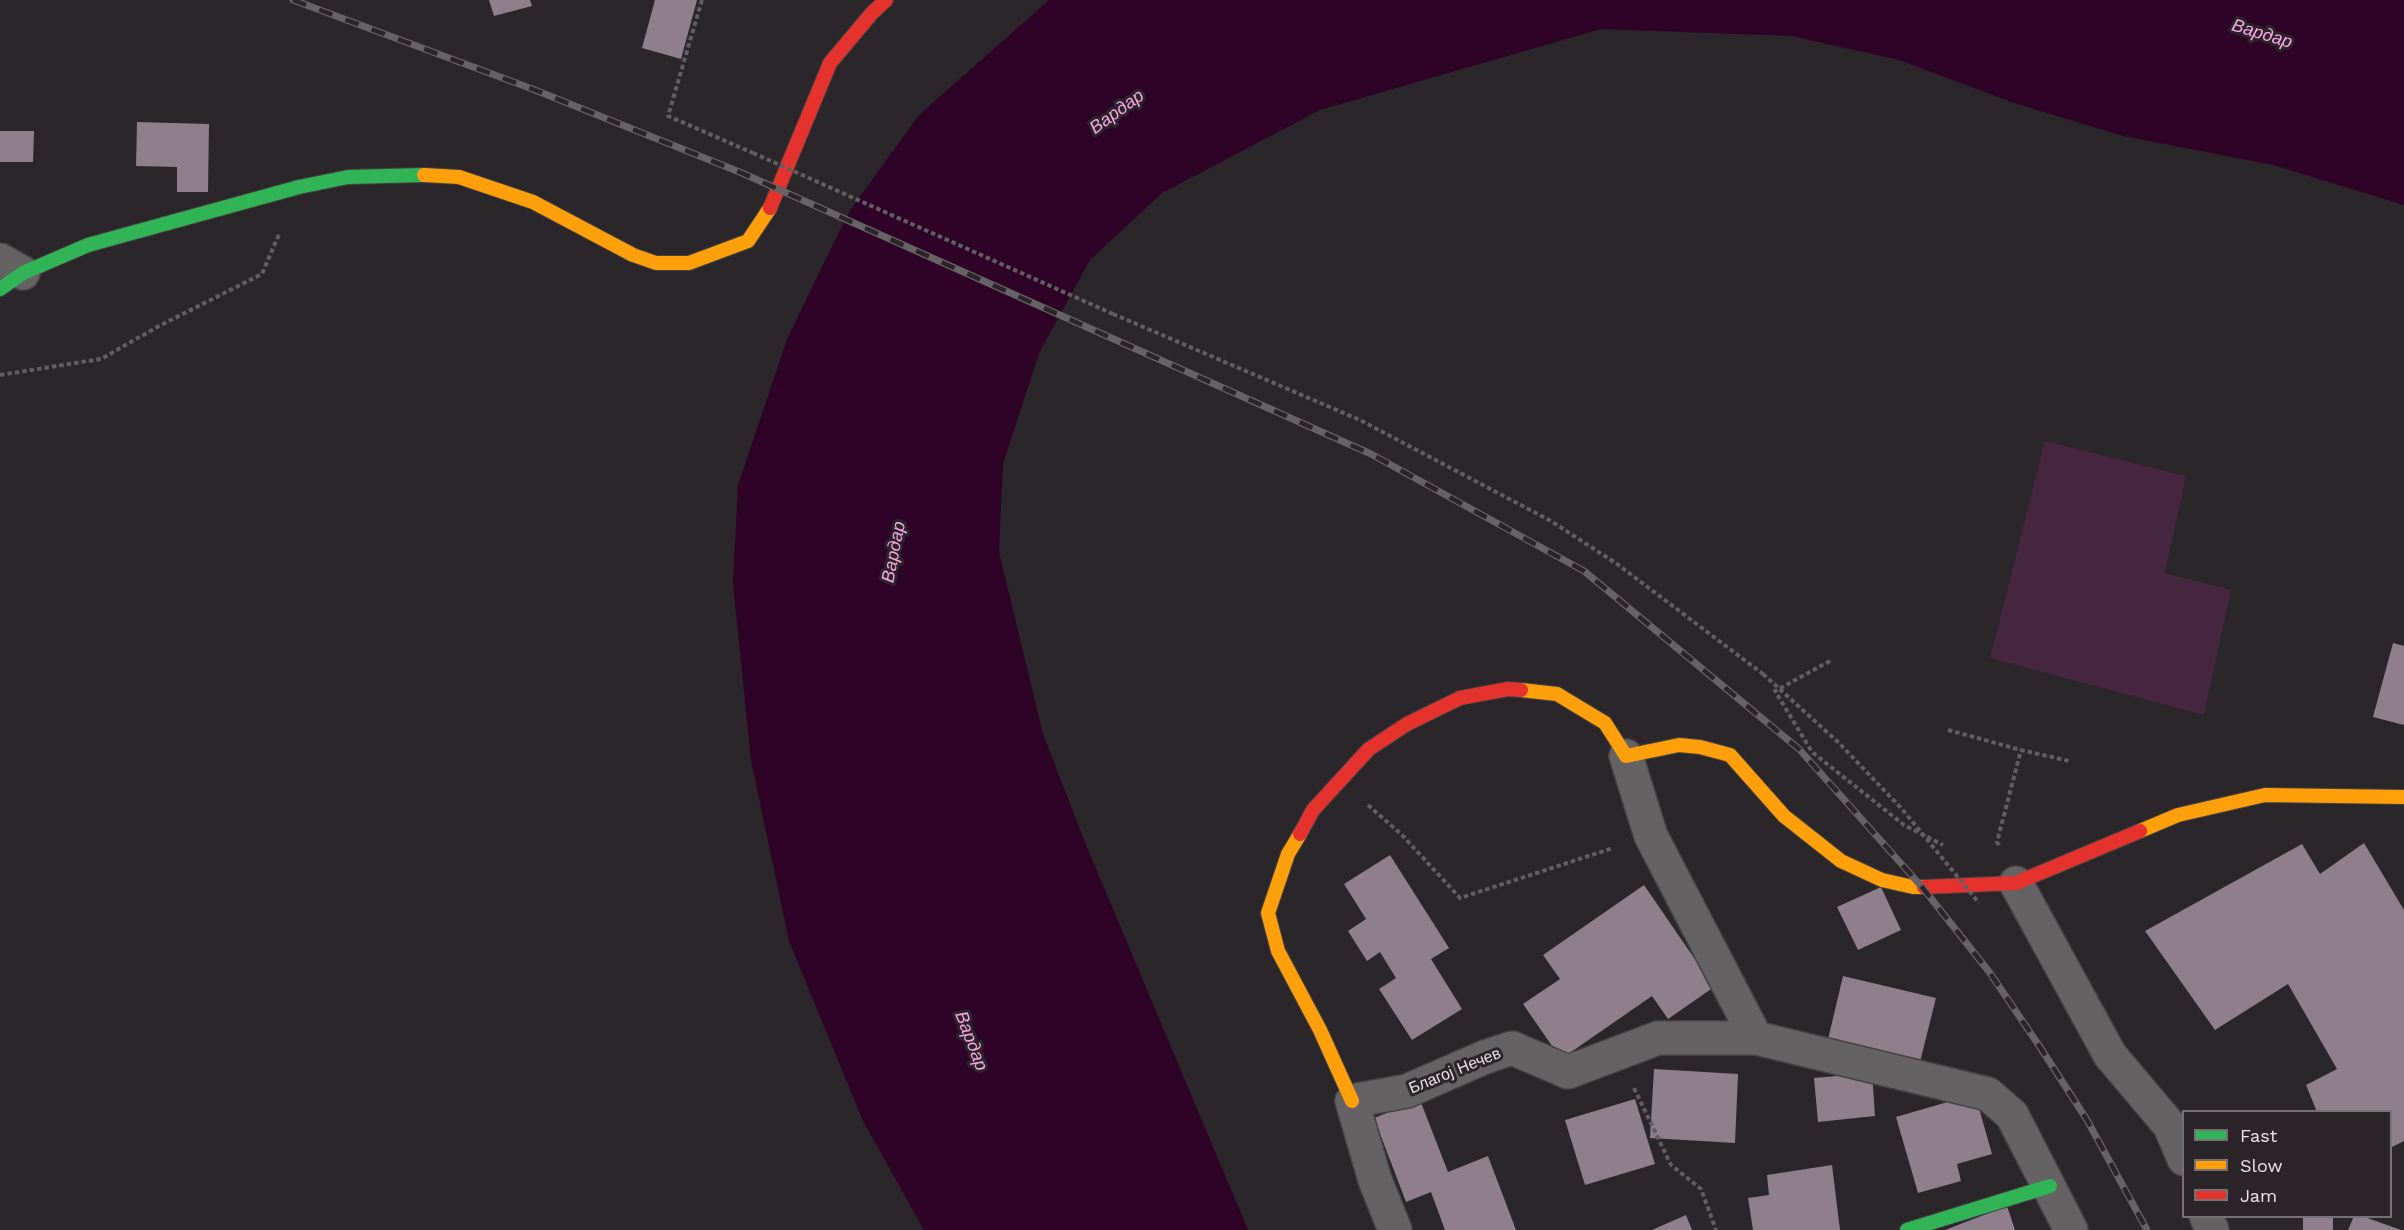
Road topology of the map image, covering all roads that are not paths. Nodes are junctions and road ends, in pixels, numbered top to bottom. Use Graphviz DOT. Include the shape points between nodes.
graph roads {
  1 [pos="886,0"];
  2 [pos="8,274"];
  3 [pos="1626,756"];
  4 [pos="2404,797"];
  5 [pos="2016,883"];
  6 [pos="1756,1038"];
  7 [pos="1352,1101"];
  8 [pos="2182,1154"];
  9 [pos="2050,1186"];
  10 [pos="1395,1230"];
  11 [pos="1907,1230"];
  12 [pos="2071,1230"];
  1 -- 2 [label="street" via="830,63 785,176 748,241 689,263 656,263 633,255 533,202 459,177 414,175 348,177 299,187 88,245"];
  3 -- 5 [label="street" via="1679,744 1730,755 1784,816 1841,861 1882,880 1913,887"];
  3 -- 6 [label="street" via="1651,836"];
  3 -- 7 [label="street" via="1605,723 1557,694 1508,688 1460,698 1407,724 1369,749 1313,810 1288,854 1268,913 1278,951"];
  4 -- 5 [label="street" via="2265,795 2178,814"];
  5 -- 8 [label="street" via="2110,1055 2170,1125"];
  6 -- 7 [label="street, Благој Нечев" via="1658,1038 1568,1072 1512,1048 1407,1091"];
  6 -- 9 [label="street, Благој Нечев" via="1988,1094 2012,1115"];
  7 -- 10 [label="street" via="1375,1180"];
  9 -- 11 [label="street"];
  9 -- 12 [label="street, Благој Нечев"];
}
